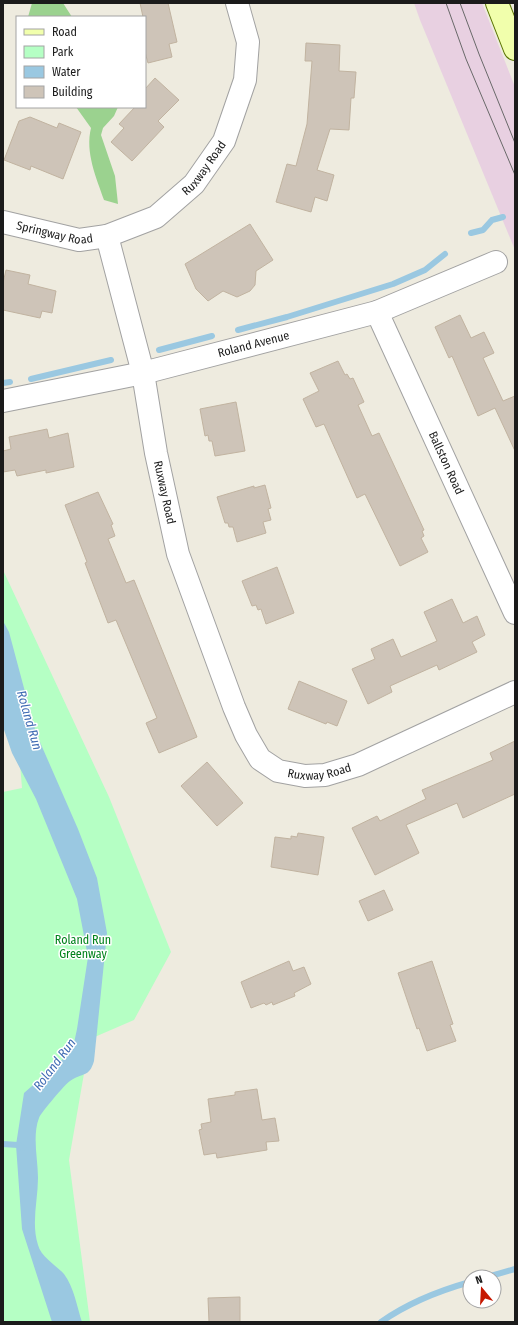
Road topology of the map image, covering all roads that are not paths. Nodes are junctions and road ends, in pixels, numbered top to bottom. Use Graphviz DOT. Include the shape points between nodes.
graph roads {
  1 [pos="237,3"];
  2 [pos="497,3"];
  3 [pos="515,49"];
  4 [pos="3,222"];
  5 [pos="107,236"];
  6 [pos="496,262"];
  7 [pos="377,312"];
  8 [pos="143,373"];
  9 [pos="3,401"];
  10 [pos="515,614"];
  11 [pos="515,692"];
  1 -- 5 [label="street, Ruxway Road" via="248,42 245,80 224,141 194,184 156,217"];
  2 -- 3 [label="street"];
  4 -- 5 [label="street, Springway Road" via="79,240"];
  5 -- 8 [label="street, Ruxway Road"];
  6 -- 7 [label="street, Roland Avenue"];
  7 -- 8 [label="street, Roland Avenue"];
  7 -- 10 [label="street, Ballston Road"];
  8 -- 9 [label="street, Roland Avenue"];
  8 -- 11 [label="street, Ruxway Road" via="156,453 178,554 234,707 260,759 278,771 305,776 325,775 358,765"];
}
